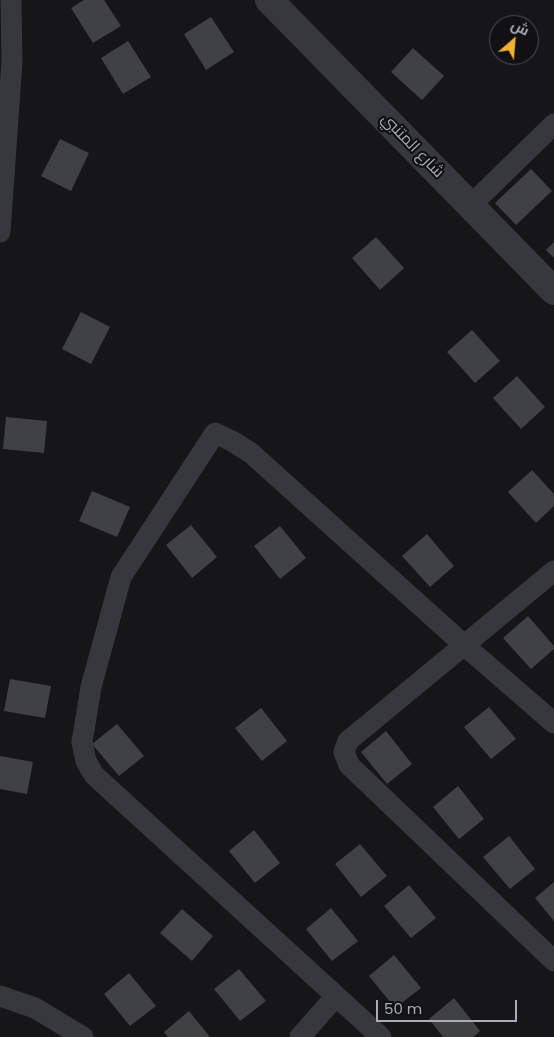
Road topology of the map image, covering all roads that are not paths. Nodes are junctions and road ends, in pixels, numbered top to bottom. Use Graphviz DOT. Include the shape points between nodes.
graph roads {
  1 [pos="11,0"];
  2 [pos="270,0"];
  3 [pos="6,62"];
  4 [pos="554,124"];
  5 [pos="470,206"];
  6 [pos="0,232"];
  7 [pos="554,291"];
  8 [pos="554,571"];
  9 [pos="464,645"];
  10 [pos="554,723"];
  11 [pos="554,961"];
  12 [pos="0,996"];
  13 [pos="336,996"];
  14 [pos="83,1037"];
  15 [pos="300,1037"];
  16 [pos="381,1037"];
  1 -- 3 [label="street"];
  2 -- 5 [label="street, شارع المتنبي"];
  3 -- 6 [label="street"];
  4 -- 5 [label="street"];
  5 -- 7 [label="street, شارع المتنبي"];
  8 -- 9 [label="street"];
  9 -- 10 [label="street"];
  9 -- 11 [label="street" via="348,741 344,752 349,766"];
  9 -- 13 [label="street" via="251,453 215,433 120,577 91,686 82,742 86,762 94,775"];
  12 -- 14 [label="street" via="35,1008"];
  13 -- 15 [label="street"];
  13 -- 16 [label="street"];
}
